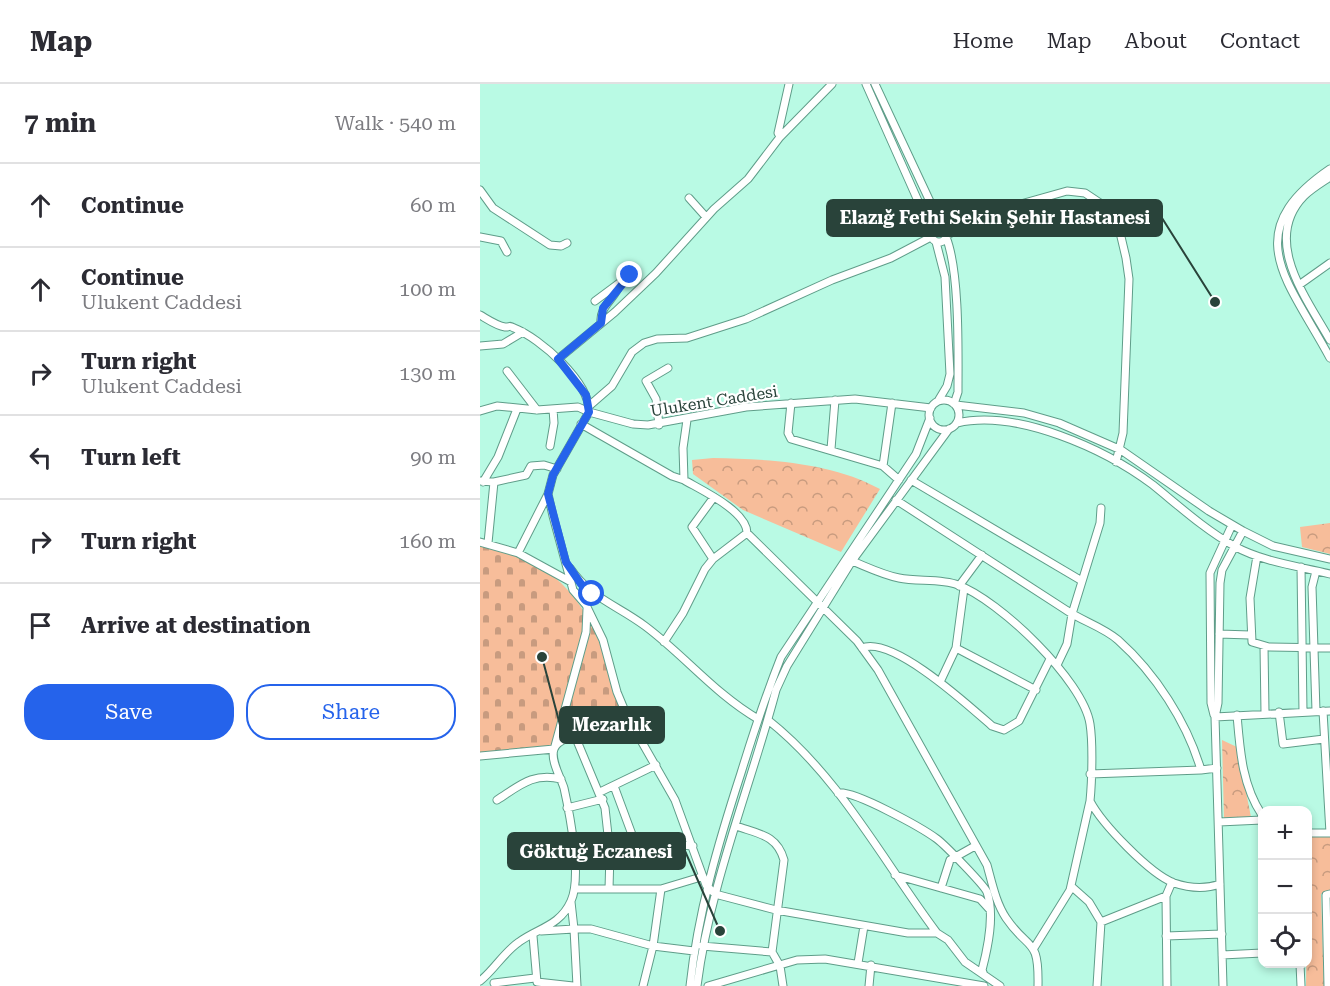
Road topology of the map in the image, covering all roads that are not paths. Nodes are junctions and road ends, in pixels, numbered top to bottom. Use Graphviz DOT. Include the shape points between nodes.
graph roads {
  1 [pos="789,84"];
  2 [pos="832,84"];
  3 [pos="866,84"];
  4 [pos="875,84"];
  5 [pos="780,137"];
  6 [pos="1330,169"];
  7 [pos="1330,177"];
  8 [pos="480,190"];
  9 [pos="689,198"];
  10 [pos="706,217"];
  11 [pos="965,222"];
  12 [pos="942,226"];
  13 [pos="933,236"];
  14 [pos="947,236"];
  15 [pos="480,237"];
  16 [pos="567,243"];
  17 [pos="507,252"];
  18 [pos="1330,263"];
  19 [pos="630,275"];
  20 [pos="620,284"];
  21 [pos="1299,285"];
  22 [pos="595,301"];
  23 [pos="480,315"];
  24 [pos="601,323"];
  25 [pos="523,332"];
  26 [pos="1330,340"];
  27 [pos="482,349"];
  28 [pos="1330,358"];
  29 [pos="558,359"];
  30 [pos="668,368"];
  31 [pos="507,371"];
  32 [pos="835,400"];
  33 [pos="938,401"];
  34 [pos="791,403"];
  35 [pos="892,403"];
  36 [pos="955,404"];
  37 [pos="931,408"];
  38 [pos="517,409"];
  39 [pos="553,409"];
  40 [pos="589,409"];
  41 [pos="537,410"];
  42 [pos="480,411"];
  43 [pos="930,418"];
  44 [pos="687,420"];
  45 [pos="957,423"];
  46 [pos="581,424"];
  47 [pos="659,425"];
  48 [pos="949,429"];
  49 [pos="550,446"];
  50 [pos="831,449"];
  51 [pos="1120,450"];
  52 [pos="1116,462"];
  53 [pos="883,466"];
  54 [pos="557,469"];
  55 [pos="684,480"];
  56 [pos="899,480"];
  57 [pos="911,480"];
  58 [pos="481,482"];
  59 [pos="494,482"];
  60 [pos="548,494"];
  61 [pos="714,497"];
  62 [pos="896,500"];
  63 [pos="1101,508"];
  64 [pos="1232,525"];
  65 [pos="1243,531"];
  66 [pos="747,533"];
  67 [pos="1224,539"];
  68 [pos="484,543"];
  69 [pos="1233,545"];
  70 [pos="518,553"];
  71 [pos="982,555"];
  72 [pos="1257,556"];
  73 [pos="713,559"];
  74 [pos="1330,559"];
  75 [pos="852,561"];
  76 [pos="566,562"];
  77 [pos="1301,567"];
  78 [pos="1316,571"];
  79 [pos="1330,574"];
  80 [pos="1082,581"];
  81 [pos="571,582"];
  82 [pos="962,587"];
  83 [pos="820,603"];
  84 [pos="587,609"];
  85 [pos="1072,614"];
  86 [pos="1219,634"];
  87 [pos="1250,635"];
  88 [pos="664,642"];
  89 [pos="1264,646"];
  90 [pos="1301,647"];
  91 [pos="862,648"];
  92 [pos="956,648"];
  93 [pos="1314,648"];
  94 [pos="1330,648"];
  95 [pos="1050,659"];
  96 [pos="1057,665"];
  97 [pos="940,682"];
  98 [pos="1036,690"];
  99 [pos="1323,711"];
  100 [pos="1280,712"];
  101 [pos="1304,712"];
  102 [pos="1265,713"];
  103 [pos="1237,715"];
  104 [pos="1215,717"];
  105 [pos="758,719"];
  106 [pos="768,720"];
  107 [pos="636,731"];
  108 [pos="575,736"];
  109 [pos="1324,739"];
  110 [pos="554,748"];
  111 [pos="480,756"];
  112 [pos="656,765"];
  113 [pos="1217,768"];
  114 [pos="1201,770"];
  115 [pos="1090,774"];
  116 [pos="561,779"];
  117 [pos="614,786"];
  118 [pos="838,793"];
  119 [pos="602,796"];
  120 [pos="497,800"];
  121 [pos="1090,801"];
  122 [pos="567,808"];
  123 [pos="1258,808"];
  124 [pos="1258,820"];
  125 [pos="1219,822"];
  126 [pos="736,826"];
  127 [pos="1312,833"];
  128 [pos="693,846"];
  129 [pos="975,846"];
  130 [pos="638,848"];
  131 [pos="610,853"];
  132 [pos="955,855"];
  133 [pos="895,875"];
  134 [pos="701,877"];
  135 [pos="1172,882"];
  136 [pos="1220,884"];
  137 [pos="706,885"];
  138 [pos="1071,886"];
  139 [pos="941,888"];
  140 [pos="575,889"];
  141 [pos="609,889"];
  142 [pos="661,889"];
  143 [pos="715,894"];
  144 [pos="1330,894"];
  145 [pos="1166,896"];
  146 [pos="571,902"];
  147 [pos="776,910"];
  148 [pos="990,910"];
  149 [pos="1101,922"];
  150 [pos="864,926"];
  151 [pos="574,929"];
  152 [pos="540,931"];
  153 [pos="937,933"];
  154 [pos="1222,934"];
  155 [pos="533,936"];
  156 [pos="1166,936"];
  157 [pos="653,946"];
  158 [pos="702,946"];
  159 [pos="1034,948"];
  160 [pos="694,951"];
  161 [pos="772,952"];
  162 [pos="1258,953"];
  163 [pos="1222,955"];
  164 [pos="858,963"];
  165 [pos="871,965"];
  166 [pos="780,966"];
  167 [pos="1300,968"];
  168 [pos="984,975"];
  169 [pos="483,978"];
  170 [pos="535,978"];
  171 [pos="939,978"];
  172 [pos="495,985"];
  173 [pos="573,986"];
  174 [pos="577,986"];
  175 [pos="643,986"];
  176 [pos="690,986"];
  177 [pos="697,986"];
  178 [pos="708,986"];
  179 [pos="783,986"];
  180 [pos="869,986"];
  181 [pos="938,986"];
  182 [pos="984,986"];
  183 [pos="1000,986"];
  184 [pos="1038,986"];
  185 [pos="1097,986"];
  186 [pos="1167,986"];
  187 [pos="1223,986"];
  188 [pos="1301,986"];
  189 [pos="1328,986"];
  1 -- 5 [label="street"];
  2 -- 5 [label="street"];
  3 -- 13 [label="street"];
  4 -- 12 [label="street"];
  5 -- 10 [label="street" via="757,170"];
  6 -- 28 [label="street" via="1302,189 1289,205 1280,221 1277,245 1284,276"];
  7 -- 21 [label="street" via="1305,195 1291,218 1287,255"];
  8 -- 16 [label="street" via="493,208 550,245"];
  9 -- 10 [label="street"];
  10 -- 24 [label="street" via="656,273"];
  11 -- 12 [label="street"];
  11 -- 14 [label="street"];
  11 -- 51 [label="street" via="1067,191 1095,198 1114,215 1129,279"];
  12 -- 13 [label="street"];
  12 -- 14 [label="street"];
  13 -- 14 [label="street"];
  13 -- 33 [label="street" via="945,276 950,368 947,386"];
  13 -- 40 [label="street" via="891,258 734,323 687,338 644,343 632,352 612,386"];
  14 -- 36 [label="street" via="956,308"];
  15 -- 17 [label="street" via="501,241"];
  18 -- 21 [label="street"];
  19 -- 20 [label="street"];
  20 -- 22 [label="street"];
  20 -- 24 [label="street" via="603,308"];
  21 -- 26 [label="street"];
  23 -- 25 [label="street"];
  24 -- 29 [label="street"];
  25 -- 27 [label="street" via="512,341"];
  25 -- 29 [label="street"];
  29 -- 40 [label="street" via="576,381"];
  30 -- 47 [label="street" via="646,381 656,399"];
  31 -- 41 [label="street"];
  32 -- 34 [label="street, Ulukent Caddesi"];
  32 -- 35 [label="street, Ulukent Caddesi"];
  32 -- 50 [label="street"];
  33 -- 36 [label="street"];
  33 -- 37 [label="street"];
  34 -- 44 [label="street, Ulukent Caddesi" via="746,407"];
  34 -- 50 [label="street" via="791,439"];
  35 -- 37 [label="street, Ulukent Caddesi"];
  35 -- 53 [label="street"];
  36 -- 45 [label="street"];
  36 -- 51 [label="street" via="1050,420"];
  37 -- 43 [label="street"];
  38 -- 41 [label="street, Ulukent Caddesi"];
  38 -- 42 [label="street, Ulukent Caddesi" via="497,406"];
  38 -- 58 [label="street" via="498,457"];
  39 -- 40 [label="street, Ulukent Caddesi"];
  39 -- 41 [label="street, Ulukent Caddesi"];
  39 -- 49 [label="street"];
  40 -- 46 [label="street"];
  40 -- 47 [label="street, Ulukent Caddesi" via="633,424"];
  43 -- 48 [label="street" via="935,426"];
  43 -- 56 [label="street" via="916,454"];
  44 -- 47 [label="street, Ulukent Caddesi"];
  44 -- 55 [label="street"];
  45 -- 48 [label="street"];
  45 -- 52 [label="street" via="977,418 1022,425 1066,438"];
  46 -- 54 [label="street"];
  46 -- 55 [label="street"];
  48 -- 57 [label="street"];
  50 -- 53 [label="street"];
  51 -- 52 [label="street"];
  51 -- 64 [label="street"];
  52 -- 67 [label="street"];
  53 -- 56 [label="street"];
  54 -- 59 [label="street" via="531,466 526,475"];
  54 -- 60 [label="street"];
  55 -- 61 [label="street"];
  56 -- 83 [label="street"];
  57 -- 62 [label="street"];
  57 -- 80 [label="street"];
  58 -- 59 [label="street"];
  59 -- 68 [label="street"];
  60 -- 70 [label="street"];
  60 -- 76 [label="street"];
  61 -- 66 [label="street" via="739,517"];
  61 -- 73 [label="street" via="692,527"];
  62 -- 71 [label="street"];
  62 -- 75 [label="street"];
  63 -- 80 [label="street"];
  64 -- 65 [label="street"];
  64 -- 67 [label="street"];
  65 -- 69 [label="street"];
  65 -- 74 [label="street" via="1273,546"];
  66 -- 73 [label="street"];
  66 -- 83 [label="street"];
  67 -- 69 [label="street"];
  67 -- 104 [label="street" via="1210,573 1210,703"];
  68 -- 70 [label="street"];
  69 -- 72 [label="street"];
  69 -- 86 [label="street" via="1222,570"];
  70 -- 81 [label="street"];
  71 -- 82 [label="street"];
  71 -- 85 [label="street"];
  72 -- 77 [label="street"];
  72 -- 87 [label="street" via="1250,598"];
  73 -- 88 [label="street"];
  75 -- 82 [label="street" via="897,578"];
  75 -- 83 [label="street"];
  76 -- 81 [label="street"];
  76 -- 88 [label="street" via="592,594 646,626"];
  77 -- 78 [label="street"];
  77 -- 90 [label="street"];
  78 -- 79 [label="street"];
  78 -- 93 [label="street" via="1312,587"];
  80 -- 85 [label="street"];
  81 -- 84 [label="street"];
  82 -- 92 [label="street"];
  82 -- 95 [label="street" via="1025,632"];
  83 -- 91 [label="street"];
  83 -- 105 [label="street" via="782,657"];
  83 -- 106 [label="street" via="776,690"];
  84 -- 107 [label="street" via="603,640 617,692"];
  84 -- 110 [label="street" via="586,632"];
  85 -- 96 [label="street" via="1067,644"];
  85 -- 114 [label="street" via="1115,638 1140,660 1193,744"];
  86 -- 87 [label="street"];
  86 -- 104 [label="street"];
  87 -- 89 [label="street" via="1252,642"];
  88 -- 105 [label="street" via="703,679"];
  89 -- 90 [label="street"];
  89 -- 102 [label="street"];
  90 -- 93 [label="street"];
  90 -- 101 [label="street"];
  91 -- 97 [label="street" via="871,646 909,660"];
  91 -- 129 [label="street"];
  92 -- 97 [label="street"];
  92 -- 98 [label="street"];
  93 -- 94 [label="street"];
  93 -- 99 [label="street"];
  95 -- 96 [label="street"];
  95 -- 98 [label="street"];
  96 -- 115 [label="street" via="1075,688 1090,723"];
  97 -- 98 [label="street" via="992,726 1004,730 1019,721"];
  99 -- 101 [label="street"];
  99 -- 109 [label="street"];
  100 -- 101 [label="street"];
  100 -- 102 [label="street"];
  100 -- 109 [label="street" via="1283,744"];
  102 -- 103 [label="street"];
  103 -- 104 [label="street"];
  103 -- 123 [label="street" via="1246,780"];
  104 -- 113 [label="street"];
  105 -- 137 [label="street"];
  106 -- 118 [label="street" via="792,738"];
  106 -- 126 [label="street"];
  107 -- 108 [label="street"];
  107 -- 112 [label="street"];
  108 -- 110 [label="street"];
  108 -- 119 [label="street"];
  109 -- 127 [label="street" via="1330,833"];
  110 -- 111 [label="street"];
  110 -- 116 [label="street"];
  112 -- 117 [label="street"];
  112 -- 128 [label="street"];
  113 -- 114 [label="street"];
  113 -- 125 [label="street"];
  114 -- 115 [label="street"];
  115 -- 121 [label="street"];
  116 -- 120 [label="street" via="532,778"];
  116 -- 122 [label="street"];
  117 -- 119 [label="street"];
  117 -- 130 [label="street"];
  118 -- 132 [label="street" via="846,792 877,806 937,839"];
  118 -- 133 [label="street"];
  119 -- 122 [label="street"];
  119 -- 131 [label="street"];
  121 -- 135 [label="street" via="1118,838"];
  121 -- 138 [label="street"];
  122 -- 140 [label="street"];
  124 -- 125 [label="street"];
  125 -- 136 [label="street"];
  126 -- 143 [label="street"];
  126 -- 147 [label="street" via="781,846 784,861"];
  128 -- 130 [label="street" via="680,845 668,850"];
  128 -- 134 [label="street"];
  129 -- 132 [label="street"];
  129 -- 159 [label="street" via="987,865 1006,918"];
  130 -- 131 [label="street"];
  131 -- 141 [label="street"];
  132 -- 139 [label="street" via="947,864"];
  132 -- 148 [label="street" via="987,891"];
  133 -- 139 [label="street"];
  133 -- 153 [label="street"];
  134 -- 137 [label="street"];
  134 -- 142 [label="street"];
  135 -- 136 [label="street" via="1209,888"];
  135 -- 145 [label="street"];
  136 -- 154 [label="street"];
  137 -- 143 [label="street"];
  137 -- 160 [label="street"];
  138 -- 149 [label="street" via="1089,902"];
  138 -- 159 [label="street" via="1064,904"];
  139 -- 148 [label="street" via="980,899"];
  140 -- 141 [label="street"];
  140 -- 146 [label="street"];
  141 -- 142 [label="street"];
  142 -- 157 [label="street"];
  143 -- 147 [label="street"];
  143 -- 158 [label="street"];
  144 -- 189 [label="street" via="1326,895"];
  145 -- 149 [label="street"];
  145 -- 156 [label="street"];
  146 -- 151 [label="street"];
  146 -- 152 [label="street" via="561,917"];
  147 -- 150 [label="street"];
  147 -- 161 [label="street"];
  148 -- 168 [label="street"];
  149 -- 185 [label="street"];
  150 -- 153 [label="street"];
  150 -- 164 [label="street"];
  151 -- 152 [label="street"];
  151 -- 157 [label="street" via="591,929"];
  151 -- 174 [label="street"];
  152 -- 155 [label="street"];
  153 -- 168 [label="street"];
  154 -- 156 [label="street"];
  154 -- 163 [label="street"];
  155 -- 169 [label="street" via="519,942"];
  155 -- 170 [label="street"];
  156 -- 186 [label="street"];
  157 -- 160 [label="street"];
  157 -- 175 [label="street"];
  158 -- 161 [label="street"];
  158 -- 177 [label="street"];
  159 -- 184 [label="street"];
  160 -- 176 [label="street"];
  161 -- 166 [label="street"];
  162 -- 163 [label="street"];
  163 -- 187 [label="street"];
  164 -- 165 [label="street"];
  164 -- 166 [label="street" via="797,960"];
  165 -- 171 [label="street"];
  165 -- 180 [label="street"];
  166 -- 178 [label="street"];
  166 -- 179 [label="street"];
  167 -- 188 [label="street"];
  168 -- 183 [label="street"];
  169 -- 172 [label="street"];
  170 -- 172 [label="street"];
  170 -- 173 [label="street" via="537,982"];
  171 -- 181 [label="street"];
  171 -- 182 [label="street"];
}
